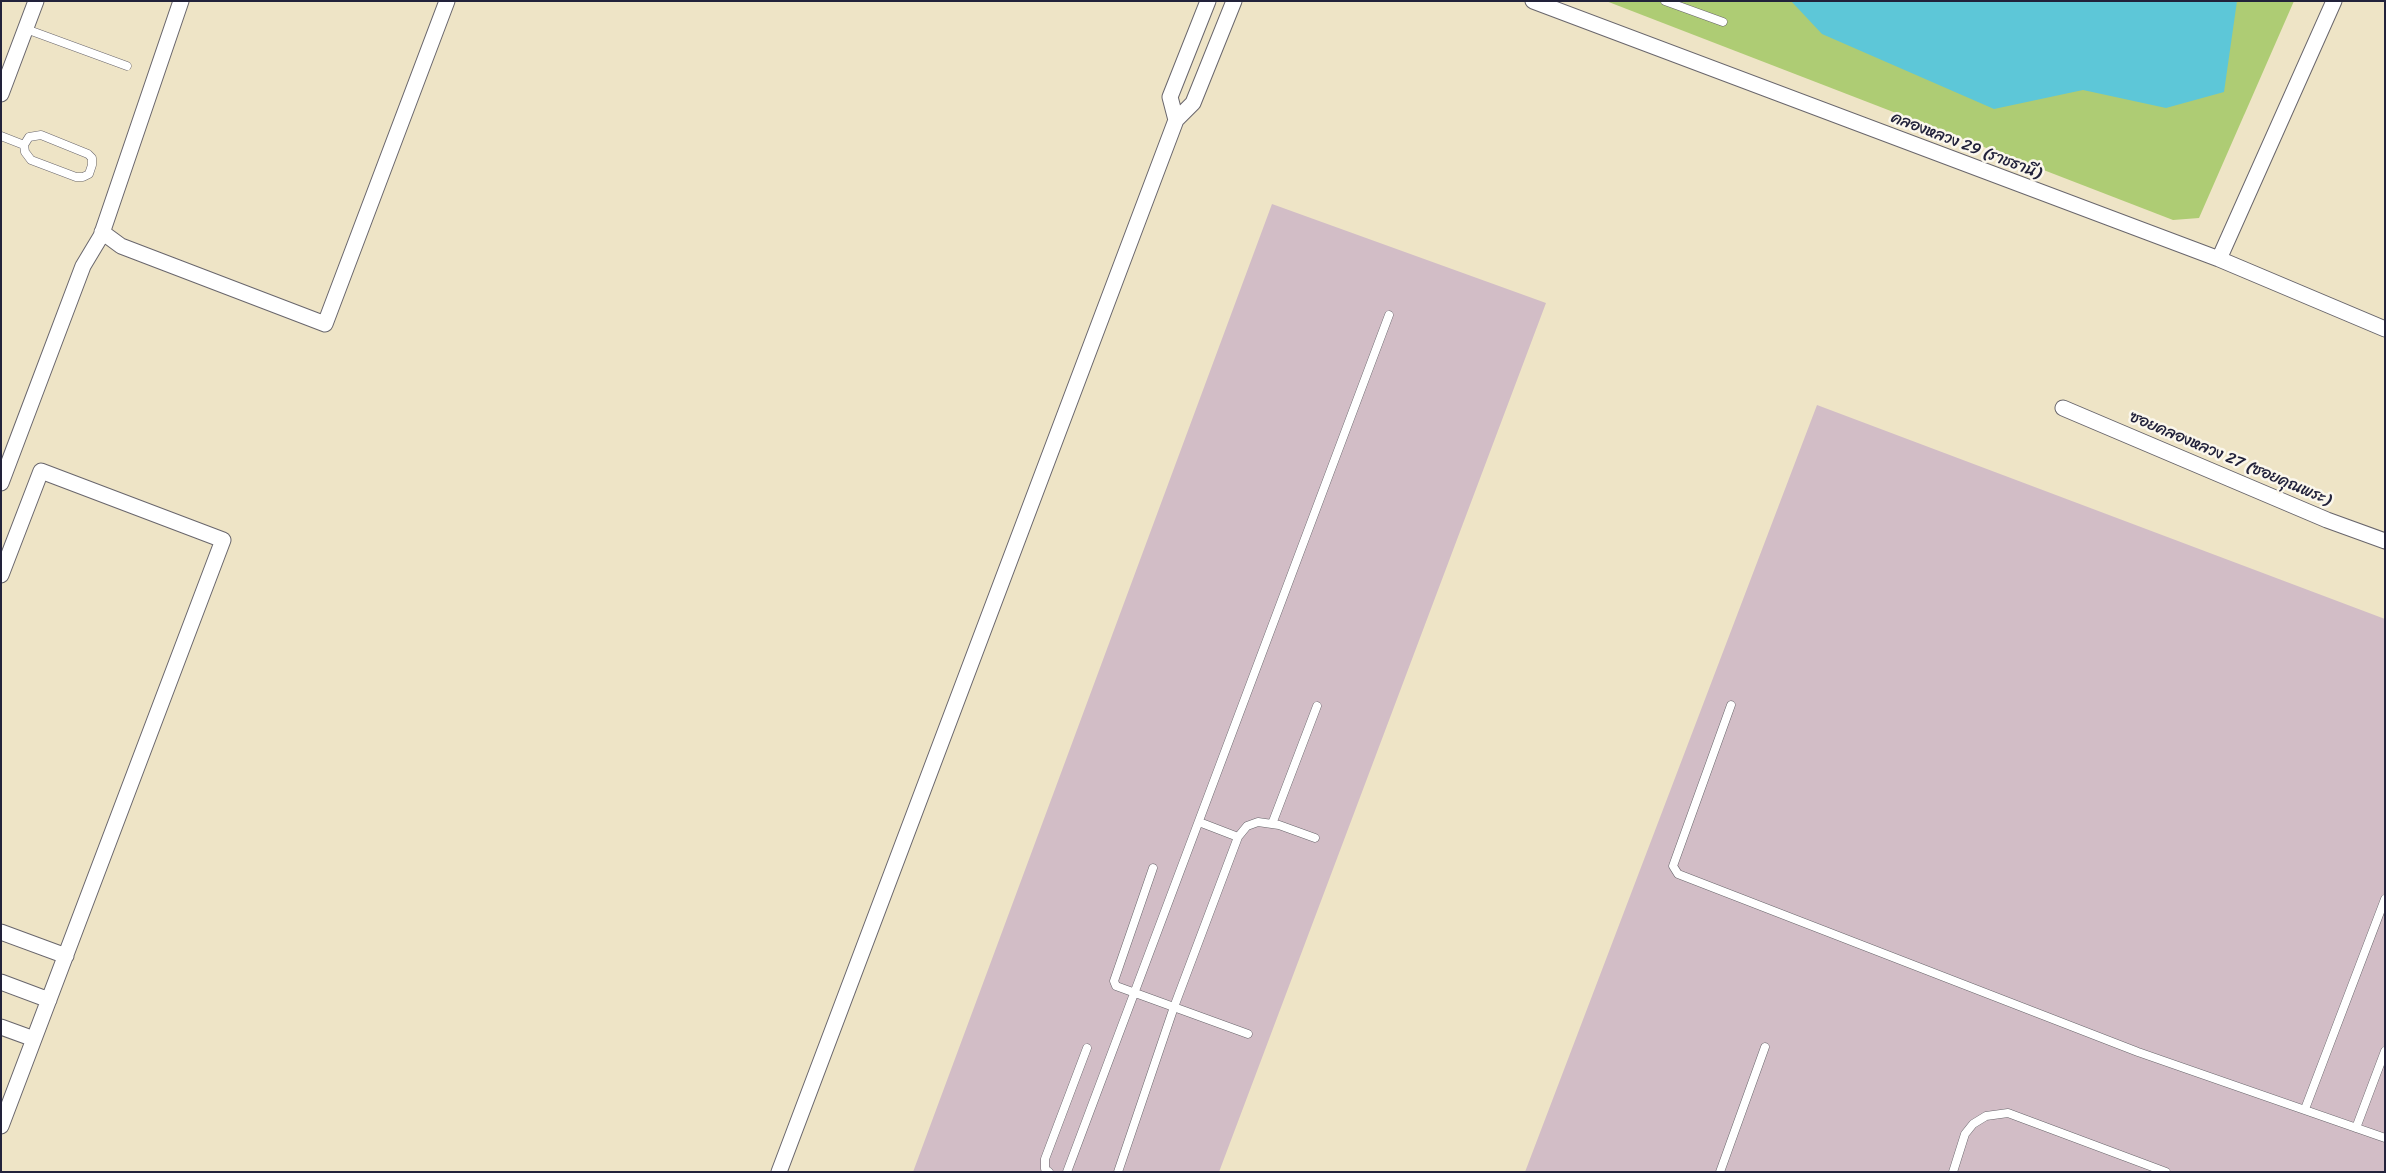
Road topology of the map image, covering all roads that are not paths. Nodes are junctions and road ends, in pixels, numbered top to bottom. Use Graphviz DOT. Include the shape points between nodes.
graph roads {
  1 [pos="36,1"];
  2 [pos="182,1"];
  3 [pos="447,1"];
  4 [pos="1208,1"];
  5 [pos="1234,1"];
  6 [pos="1533,1"];
  7 [pos="1665,1"];
  8 [pos="2334,1"];
  9 [pos="1723,22"];
  10 [pos="26,29"];
  11 [pos="127,66"];
  12 [pos="1,94"];
  13 [pos="1176,120"];
  14 [pos="1,136"];
  15 [pos="24,145"];
  16 [pos="102,232"];
  17 [pos="2218,259"];
  18 [pos="1390,315"];
  19 [pos="2385,329"];
  20 [pos="2063,408"];
  21 [pos="1,484"];
  22 [pos="2385,541"];
  23 [pos="1,574"];
  24 [pos="1730,705"];
  25 [pos="1316,706"];
  26 [pos="1199,822"];
  27 [pos="1272,824"];
  28 [pos="1238,837"];
  29 [pos="1315,838"];
  30 [pos="1153,868"];
  31 [pos="2385,899"];
  32 [pos="1,932"];
  33 [pos="66,956"];
  34 [pos="1,982"];
  35 [pos="1134,994"];
  36 [pos="49,1000"];
  37 [pos="1174,1007"];
  38 [pos="1,1028"];
  39 [pos="1248,1034"];
  40 [pos="34,1039"];
  41 [pos="1087,1048"];
  42 [pos="1765,1048"];
  43 [pos="2385,1051"];
  44 [pos="2305,1109"];
  45 [pos="1,1126"];
  46 [pos="2356,1128"];
  47 [pos="2385,1138"];
  48 [pos="779,1172"];
  49 [pos="1049,1172"];
  50 [pos="1067,1172"];
  51 [pos="1118,1172"];
  52 [pos="1720,1172"];
  53 [pos="1953,1172"];
  54 [pos="2166,1172"];
  1 -- 10 [label="street"];
  2 -- 16 [label="street"];
  3 -- 16 [label="street" via="325,324 121,246"];
  4 -- 13 [label="street" via="1170,97"];
  5 -- 13 [label="street" via="1193,104"];
  6 -- 17 [label="street, คลองหลวง 29 (ราชธานี)"];
  7 -- 9 [label="lane"];
  8 -- 17 [label="street"];
  10 -- 11 [label="lane"];
  10 -- 12 [label="street"];
  13 -- 48 [label="street"];
  14 -- 15 [label="lane"];
  15 -- 15 [label="lane" via="24,152 31,160 76,177 89,174 92,158 88,154 41,135 29,137"];
  16 -- 21 [label="street" via="83,266"];
  17 -- 19 [label="street, คลองหลวง 29 (ราชธานี)"];
  18 -- 26 [label="lane"];
  20 -- 22 [label="street, ซอยคลองหลวง 27 (ซอยคุณพระ)" via="2327,520"];
  23 -- 33 [label="street" via="40,471 223,540"];
  24 -- 44 [label="lane" via="1673,866 1678,874 2138,1052"];
  25 -- 27 [label="lane"];
  26 -- 28 [label="lane"];
  26 -- 35 [label="lane"];
  27 -- 28 [label="lane" via="1258,822 1247,826"];
  27 -- 29 [label="lane"];
  28 -- 37 [label="lane"];
  30 -- 35 [label="lane" via="1114,981 1116,986"];
  31 -- 44 [label="lane"];
  32 -- 33 [label="street"];
  33 -- 36 [label="street"];
  34 -- 36 [label="street"];
  35 -- 37 [label="lane"];
  35 -- 50 [label="lane"];
  36 -- 40 [label="street"];
  37 -- 39 [label="lane"];
  37 -- 51 [label="lane"];
  38 -- 40 [label="street"];
  40 -- 45 [label="street"];
  41 -- 49 [label="lane" via="1045,1159 1045,1169"];
  42 -- 52 [label="lane"];
  43 -- 46 [label="lane"];
  44 -- 46 [label="lane"];
  46 -- 47 [label="lane"];
  53 -- 54 [label="lane" via="1965,1134 1973,1124 1986,1116 2008,1113"];
}
